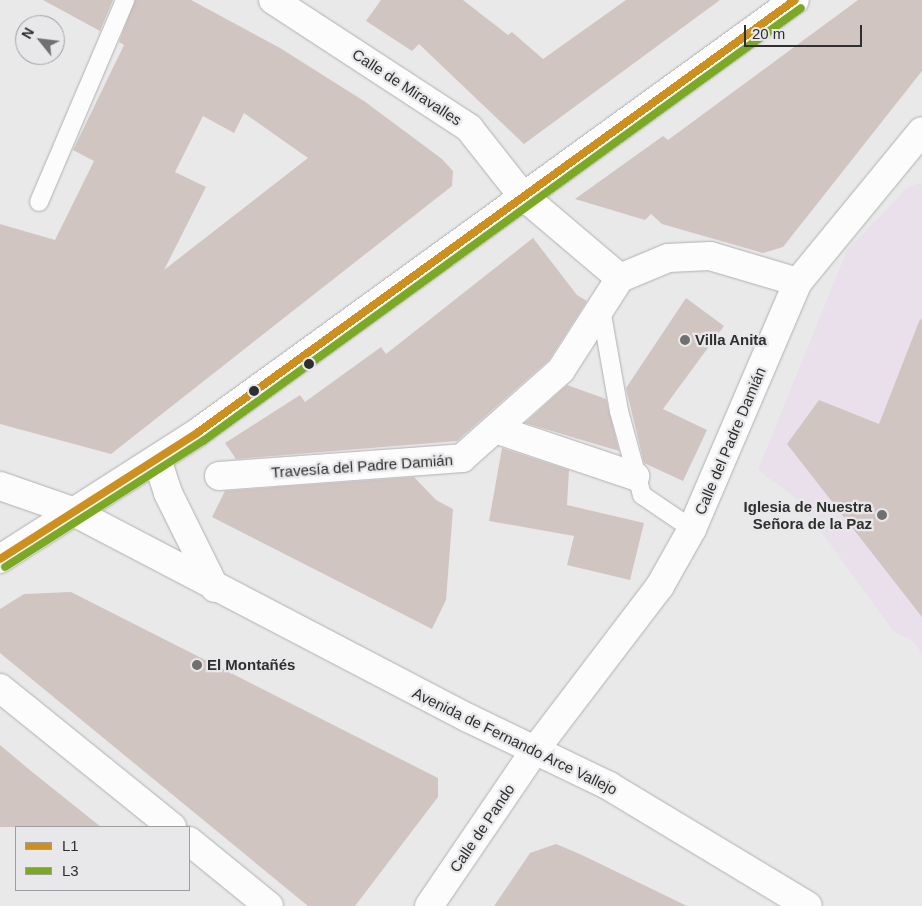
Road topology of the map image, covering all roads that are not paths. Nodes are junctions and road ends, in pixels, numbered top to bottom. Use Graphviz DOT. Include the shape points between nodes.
graph roads {
  1 [pos="125,0"];
  2 [pos="273,0"];
  3 [pos="795,0"];
  4 [pos="921,132"];
  5 [pos="522,195"];
  6 [pos="39,202"];
  7 [pos="620,278"];
  8 [pos="798,282"];
  9 [pos="601,309"];
  10 [pos="495,429"];
  11 [pos="157,459"];
  12 [pos="219,476"];
  13 [pos="635,476"];
  14 [pos="0,486"];
  15 [pos="72,510"];
  16 [pos="692,529"];
  17 [pos="0,559"];
  18 [pos="215,588"];
  19 [pos="0,688"];
  20 [pos="535,750"];
  21 [pos="171,826"];
  22 [pos="190,842"];
  23 [pos="269,906"];
  24 [pos="429,906"];
  25 [pos="808,906"];
  1 -- 6 [label="lane"];
  2 -- 5 [label="main road, Calle de Miravalles" via="469,128"];
  3 -- 5 [label="main road"];
  4 -- 8 [label="main road, Calle del Padre Damián"];
  5 -- 7 [label="main road"];
  5 -- 11 [label="main road"];
  7 -- 8 [label="main road" via="668,258 710,256"];
  7 -- 9 [label="main road, Travesía del Padre Damián"];
  8 -- 16 [label="main road, Calle del Padre Damián"];
  9 -- 10 [label="main road, Travesía del Padre Damián" via="561,370"];
  9 -- 13 [label="lane"];
  10 -- 12 [label="main road, Travesía del Padre Damián" via="462,458"];
  10 -- 13 [label="main road"];
  11 -- 15 [label="main road"];
  11 -- 18 [label="main road" via="168,493"];
  13 -- 16 [label="lane" via="642,495"];
  14 -- 15 [label="main road, Avenida de Fernando Arce Vallejo"];
  15 -- 17 [label="main road"];
  15 -- 18 [label="main road, Avenida de Fernando Arce Vallejo"];
  16 -- 20 [label="main road, Calle del Padre Damián" via="660,586"];
  18 -- 20 [label="main road, Avenida de Fernando Arce Vallejo"];
  19 -- 21 [label="main road"];
  20 -- 24 [label="main road, Calle de Pando"];
  20 -- 25 [label="main road, Avenida de Fernando Arce Vallejo" via="609,786"];
  22 -- 23 [label="main road"];
}
